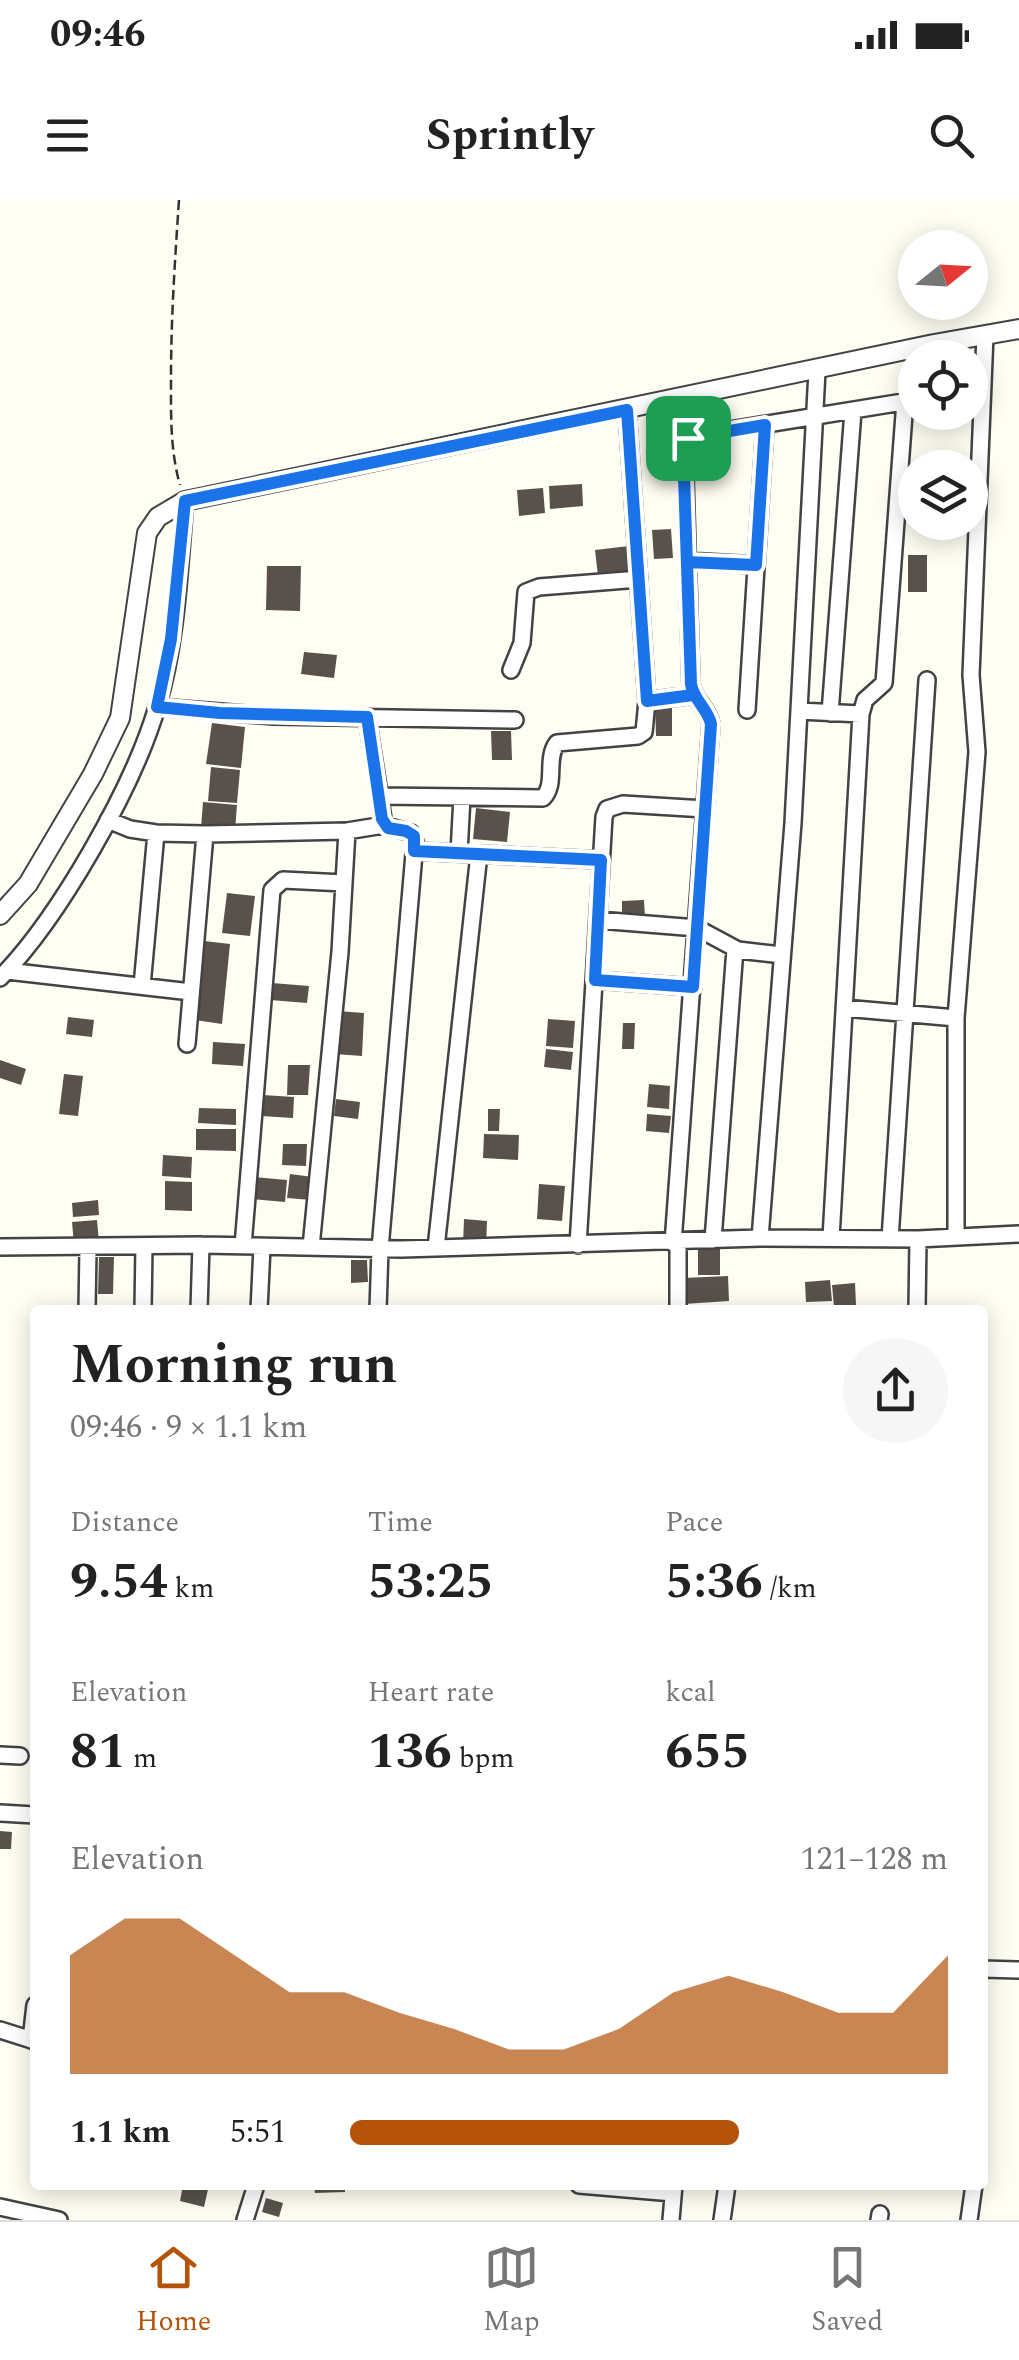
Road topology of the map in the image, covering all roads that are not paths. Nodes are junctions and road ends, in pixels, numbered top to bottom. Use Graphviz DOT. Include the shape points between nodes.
graph roads {
  1 [pos="1019,329"];
  2 [pos="985,335"];
  3 [pos="984,340"];
  4 [pos="817,371"];
  5 [pos="898,402"];
  6 [pos="627,410"];
  7 [pos="853,410"];
  8 [pos="813,418"];
  9 [pos="765,425"];
  10 [pos="907,430"];
  11 [pos="976,430"];
  12 [pos="185,501"];
  13 [pos="687,562"];
  14 [pos="756,565"];
  15 [pos="638,579"];
  16 [pos="511,670"];
  17 [pos="927,680"];
  18 [pos="693,695"];
  19 [pos="647,701"];
  20 [pos="157,707"];
  21 [pos="747,710"];
  22 [pos="799,711"];
  23 [pos="830,713"];
  24 [pos="861,714"];
  25 [pos="367,717"];
  26 [pos="515,720"];
  27 [pos="378,796"];
  28 [pos="462,797"];
  29 [pos="705,809"];
  30 [pos="108,820"];
  31 [pos="384,824"];
  32 [pos="346,832"];
  33 [pos="156,833"];
  34 [pos="204,834"];
  35 [pos="414,851"];
  36 [pos="458,853"];
  37 [pos="479,854"];
  38 [pos="601,860"];
  39 [pos="344,882"];
  40 [pos="0,916"];
  41 [pos="598,920"];
  42 [pos="698,928"];
  43 [pos="735,949"];
  44 [pos="782,955"];
  45 [pos="3,975"];
  46 [pos="595,980"];
  47 [pos="142,986"];
  48 [pos="693,987"];
  49 [pos="191,992"];
  50 [pos="844,1008"];
  51 [pos="906,1013"];
  52 [pos="956,1018"];
  53 [pos="186,1044"];
  54 [pos="1019,1234"];
  55 [pos="956,1237"];
  56 [pos="760,1238"];
  57 [pos="831,1238"];
  58 [pos="890,1239"];
  59 [pos="918,1239"];
  60 [pos="713,1240"];
  61 [pos="676,1242"];
  62 [pos="202,1245"];
  63 [pos="578,1245"];
  64 [pos="144,1246"];
  65 [pos="243,1246"];
  66 [pos="0,1247"];
  67 [pos="262,1247"];
  68 [pos="311,1247"];
  69 [pos="88,1248"];
  70 [pos="436,1248"];
  71 [pos="380,1249"];
  72 [pos="88,1305"];
  73 [pos="144,1305"];
  74 [pos="199,1305"];
  75 [pos="259,1305"];
  76 [pos="378,1305"];
  77 [pos="678,1305"];
  78 [pos="917,1305"];
  79 [pos="0,1755"];
  80 [pos="20,1756"];
  81 [pos="0,1813"];
  82 [pos="30,1814"];
  83 [pos="988,1970"];
  84 [pos="1019,1970"];
  85 [pos="0,2030"];
  86 [pos="30,2039"];
  87 [pos="254,2190"];
  88 [pos="673,2190"];
  89 [pos="726,2190"];
  90 [pos="973,2190"];
  91 [pos="0,2206"];
  92 [pos="59,2220"];
  93 [pos="245,2220"];
  94 [pos="671,2220"];
  95 [pos="722,2220"];
  96 [pos="969,2220"];
  1 -- 2 [label="street"];
  2 -- 3 [label="street"];
  2 -- 4 [label="street"];
  4 -- 6 [label="street"];
  4 -- 8 [label="street"];
  5 -- 7 [label="street"];
  6 -- 12 [label="street"];
  6 -- 15 [label="street"];
  7 -- 8 [label="street"];
  7 -- 23 [label="street"];
  8 -- 9 [label="street"];
  8 -- 22 [label="street"];
  9 -- 13 [label="street" via="684,441"];
  9 -- 14 [label="street"];
  10 -- 24 [label="street" via="886,676"];
  11 -- 52 [label="street" via="971,676 977,752"];
  12 -- 20 [label="street"];
  12 -- 40 [label="street" via="147,532 120,718 28,884"];
  13 -- 14 [label="street"];
  13 -- 18 [label="street"];
  14 -- 21 [label="street"];
  15 -- 16 [label="street" via="526,592 522,644"];
  15 -- 19 [label="street"];
  17 -- 51 [label="street"];
  18 -- 19 [label="street"];
  18 -- 29 [label="street" via="711,724"];
  19 -- 28 [label="street" via="638,736 553,746 544,798"];
  20 -- 25 [label="street"];
  20 -- 30 [label="street"];
  22 -- 23 [label="street"];
  22 -- 44 [label="street"];
  23 -- 24 [label="street"];
  24 -- 50 [label="street"];
  25 -- 26 [label="street"];
  25 -- 27 [label="street"];
  27 -- 28 [label="street"];
  27 -- 31 [label="street"];
  28 -- 36 [label="street"];
  29 -- 38 [label="street" via="613,806 604,817"];
  29 -- 42 [label="street"];
  30 -- 33 [label="street"];
  30 -- 45 [label="street"];
  31 -- 32 [label="street"];
  31 -- 35 [label="street" via="414,836"];
  32 -- 34 [label="street"];
  32 -- 39 [label="street"];
  33 -- 34 [label="street"];
  33 -- 47 [label="street"];
  34 -- 49 [label="street"];
  35 -- 36 [label="street"];
  35 -- 71 [label="street"];
  36 -- 37 [label="street"];
  37 -- 38 [label="street"];
  37 -- 70 [label="street"];
  38 -- 41 [label="street"];
  39 -- 65 [label="street" via="283,880 272,890"];
  39 -- 68 [label="street"];
  41 -- 42 [label="street"];
  41 -- 46 [label="street"];
  42 -- 43 [label="street"];
  42 -- 48 [label="street"];
  43 -- 44 [label="street"];
  43 -- 60 [label="street"];
  44 -- 56 [label="street"];
  45 -- 47 [label="street"];
  46 -- 48 [label="street"];
  46 -- 63 [label="street"];
  47 -- 49 [label="street"];
  48 -- 61 [label="street"];
  49 -- 53 [label="street"];
  50 -- 51 [label="street"];
  50 -- 57 [label="street"];
  51 -- 52 [label="street"];
  51 -- 58 [label="street"];
  52 -- 55 [label="street"];
  54 -- 55 [label="street"];
  55 -- 59 [label="street"];
  56 -- 57 [label="street"];
  56 -- 60 [label="street"];
  57 -- 58 [label="street"];
  58 -- 59 [label="street"];
  59 -- 78 [label="street"];
  60 -- 61 [label="street"];
  61 -- 63 [label="street"];
  61 -- 77 [label="street"];
  62 -- 64 [label="street"];
  62 -- 65 [label="street"];
  62 -- 74 [label="street"];
  63 -- 70 [label="street"];
  64 -- 69 [label="street"];
  64 -- 73 [label="street"];
  65 -- 67 [label="street"];
  66 -- 69 [label="street"];
  67 -- 68 [label="street"];
  67 -- 75 [label="street"];
  68 -- 71 [label="street"];
  69 -- 72 [label="street"];
  70 -- 71 [label="street"];
  71 -- 76 [label="street"];
  79 -- 80 [label="street"];
  81 -- 82 [label="street"];
  83 -- 84 [label="street"];
  85 -- 86 [label="street"];
  87 -- 93 [label="street"];
  88 -- 94 [label="street"];
  89 -- 95 [label="street"];
  90 -- 96 [label="street"];
  91 -- 92 [label="street"];
}
